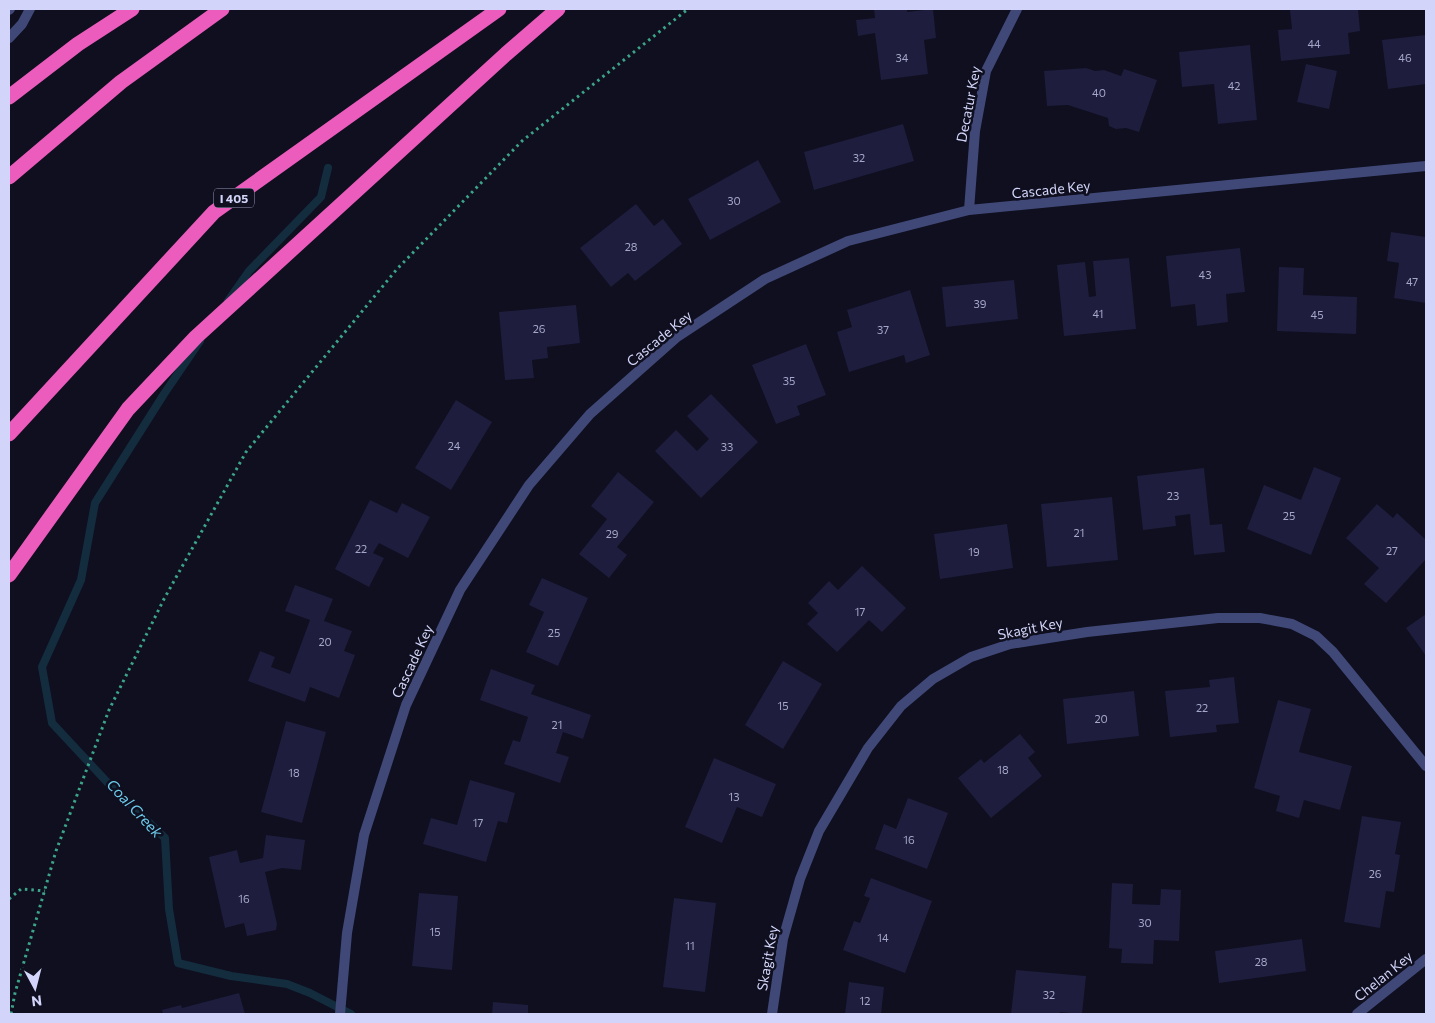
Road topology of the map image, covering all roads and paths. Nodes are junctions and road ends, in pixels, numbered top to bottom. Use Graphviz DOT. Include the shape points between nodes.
graph roads {
  1 [pos="30,9"];
  2 [pos="132,9"];
  3 [pos="222,9"];
  4 [pos="499,9"];
  5 [pos="558,9"];
  6 [pos="688,9"];
  7 [pos="1017,9"];
  8 [pos="9,38"];
  9 [pos="9,97"];
  10 [pos="1426,166"];
  11 [pos="9,177"];
  12 [pos="969,210"];
  13 [pos="9,434"];
  14 [pos="9,575"];
  15 [pos="1426,766"];
  16 [pos="45,891"];
  17 [pos="9,899"];
  18 [pos="1426,959"];
  19 [pos="12,1014"];
  20 [pos="340,1014"];
  21 [pos="772,1014"];
  22 [pos="1357,1014"];
  1 -- 8 [label="street"];
  2 -- 9 [label="highway" via="78,44"];
  3 -- 11 [label="highway" via="121,82"];
  4 -- 13 [label="highway, I 405" via="214,212"];
  5 -- 14 [label="highway" via="196,337 128,409"];
  6 -- 16 [label="path" via="522,141 397,268 246,452 164,599 109,710 56,852"];
  7 -- 12 [label="street, Decatur Key" via="986,71 975,131"];
  10 -- 12 [label="street, Cascade Key"];
  12 -- 20 [label="street, Cascade Key" via="848,240 764,279 677,337 590,414 529,485 460,590 406,705 364,835 347,932"];
  15 -- 21 [label="street, Skagit Key" via="1333,652 1316,636 1292,624 1260,618 1218,618 1010,644 971,657 933,679 901,706 868,748 819,831 800,879 783,939"];
  16 -- 17 [label="path" via="21,889"];
  16 -- 19 [label="path" via="15,993"];
  18 -- 22 [label="street, Chelan Key"];
}
